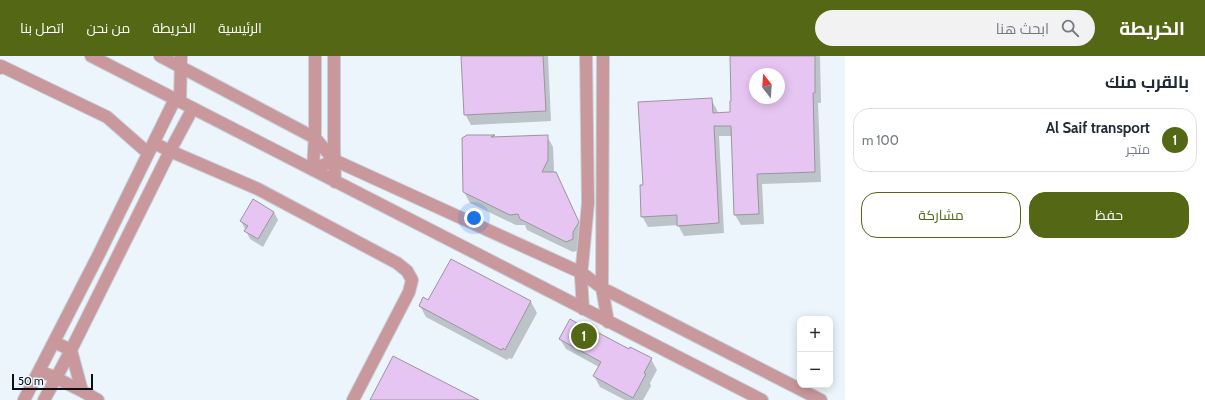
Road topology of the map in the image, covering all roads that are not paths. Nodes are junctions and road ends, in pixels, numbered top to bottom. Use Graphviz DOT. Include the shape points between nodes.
graph roads {
  1 [pos="90,56"];
  2 [pos="160,56"];
  3 [pos="315,56"];
  4 [pos="334,56"];
  5 [pos="586,56"];
  6 [pos="603,56"];
  7 [pos="181,62"];
  8 [pos="0,68"];
  9 [pos="178,101"];
  10 [pos="193,108"];
  11 [pos="315,138"];
  12 [pos="151,148"];
  13 [pos="170,151"];
  14 [pos="334,160"];
  15 [pos="313,170"];
  16 [pos="335,182"];
  17 [pos="99,254"];
  18 [pos="115,261"];
  19 [pos="582,273"];
  20 [pos="602,288"];
  21 [pos="583,309"];
  22 [pos="608,322"];
  23 [pos="54,342"];
  24 [pos="71,350"];
  25 [pos="40,372"];
  26 [pos="56,378"];
  27 [pos="82,391"];
  28 [pos="24,400"];
  29 [pos="44,400"];
  30 [pos="98,400"];
  31 [pos="353,400"];
  32 [pos="762,400"];
  33 [pos="820,400"];
  1 -- 9 [label="street"];
  2 -- 7 [label="street"];
  3 -- 11 [label="street"];
  4 -- 14 [label="street"];
  5 -- 19 [label="street" via="588,203"];
  6 -- 20 [label="street"];
  7 -- 9 [label="street"];
  7 -- 11 [label="street"];
  8 -- 12 [label="street" via="1,66 108,118"];
  9 -- 10 [label="street"];
  9 -- 12 [label="street"];
  10 -- 13 [label="street"];
  10 -- 15 [label="street"];
  11 -- 14 [label="street"];
  11 -- 15 [label="street"];
  12 -- 13 [label="street"];
  12 -- 17 [label="street"];
  13 -- 18 [label="street"];
  13 -- 31 [label="street" via="258,189 397,263 407,271 412,280 409,292"];
  14 -- 15 [label="street"];
  14 -- 16 [label="street"];
  14 -- 19 [label="street"];
  15 -- 16 [label="street"];
  16 -- 21 [label="street"];
  17 -- 18 [label="street"];
  17 -- 23 [label="street"];
  18 -- 24 [label="street"];
  19 -- 20 [label="street"];
  19 -- 21 [label="street"];
  20 -- 22 [label="street"];
  20 -- 33 [label="street"];
  21 -- 22 [label="street"];
  22 -- 32 [label="street"];
  23 -- 24 [label="street"];
  23 -- 25 [label="street"];
  24 -- 26 [label="street"];
  24 -- 27 [label="street"];
  25 -- 26 [label="street"];
  25 -- 28 [label="street"];
  26 -- 27 [label="street"];
  26 -- 29 [label="street"];
  27 -- 30 [label="street"];
}
